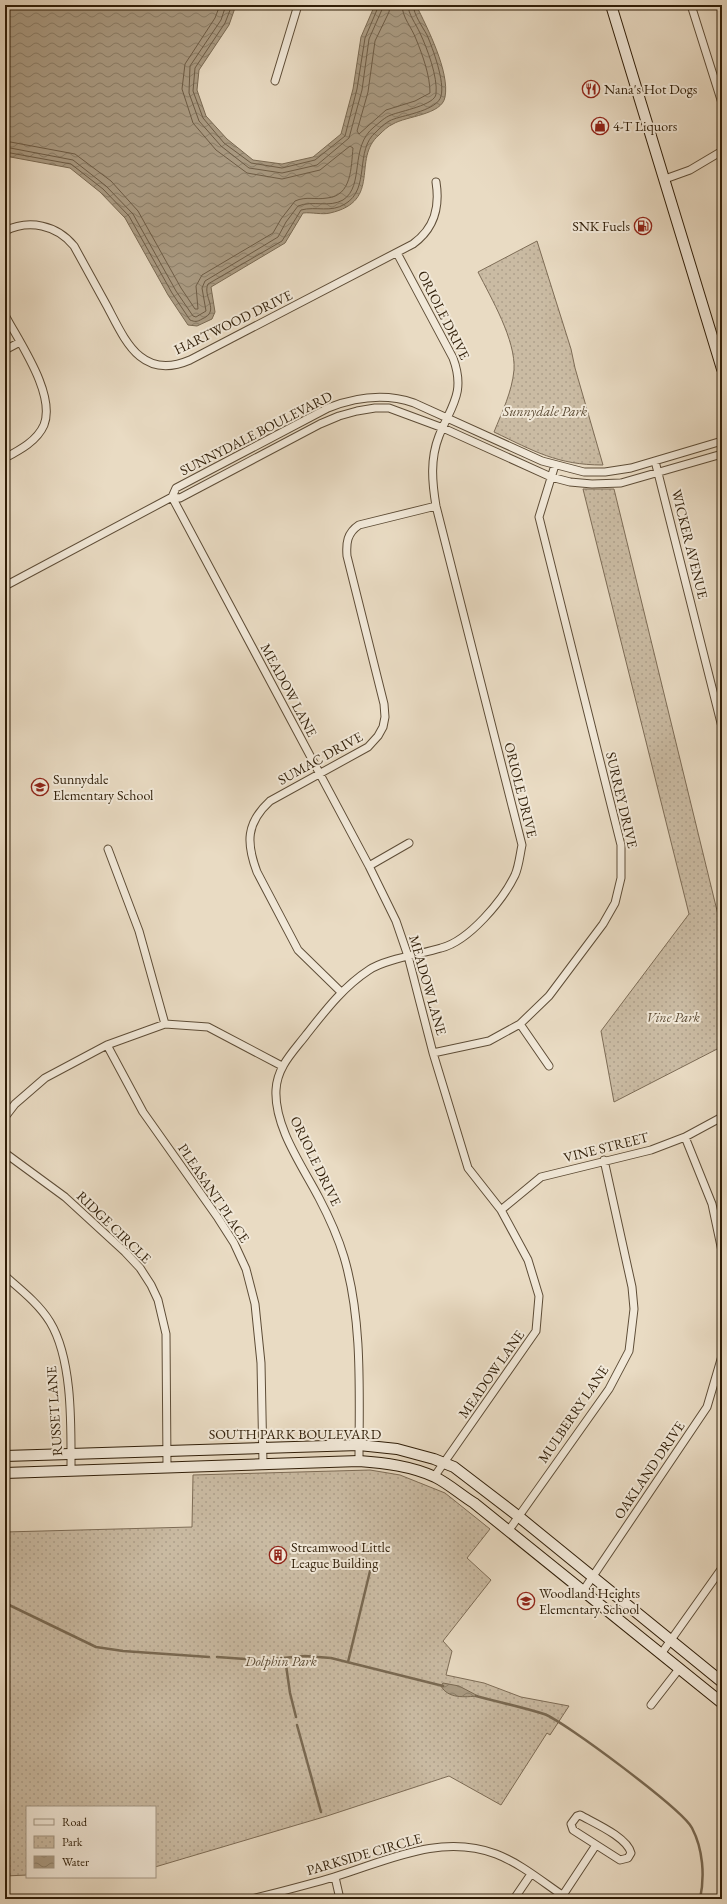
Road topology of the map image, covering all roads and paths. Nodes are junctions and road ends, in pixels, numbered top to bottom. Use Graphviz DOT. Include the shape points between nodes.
graph roads {
  1 [pos="298,5"];
  2 [pos="612,5"];
  3 [pos="691,5"];
  4 [pos="275,81"];
  5 [pos="719,84"];
  6 [pos="722,103"];
  7 [pos="722,151"];
  8 [pos="665,179"];
  9 [pos="436,182"];
  10 [pos="5,232"];
  11 [pos="398,253"];
  12 [pos="5,315"];
  13 [pos="20,342"];
  14 [pos="5,350"];
  15 [pos="722,369"];
  16 [pos="449,417"];
  17 [pos="443,428"];
  18 [pos="722,440"];
  19 [pos="722,454"];
  20 [pos="5,458"];
  21 [pos="655,461"];
  22 [pos="555,465"];
  23 [pos="658,472"];
  24 [pos="551,477"];
  25 [pos="172,497"];
  26 [pos="436,506"];
  27 [pos="5,586"];
  28 [pos="722,727"];
  29 [pos="319,774"];
  30 [pos="409,843"];
  31 [pos="108,849"];
  32 [pos="369,866"];
  33 [pos="408,956"];
  34 [pos="341,992"];
  35 [pos="166,1024"];
  36 [pos="520,1024"];
  37 [pos="107,1046"];
  38 [pos="433,1053"];
  39 [pos="282,1066"];
  40 [pos="549,1066"];
  41 [pos="5,1117"];
  42 [pos="722,1117"];
  43 [pos="685,1137"];
  44 [pos="5,1153"];
  45 [pos="604,1160"];
  46 [pos="501,1210"];
  47 [pos="722,1251"];
  48 [pos="5,1276"];
  49 [pos="722,1356"];
  50 [pos="359,1445"];
  51 [pos="262,1447"];
  52 [pos="167,1450"];
  53 [pos="71,1453"];
  54 [pos="5,1456"];
  55 [pos="359,1461"];
  56 [pos="443,1463"];
  57 [pos="263,1464"];
  58 [pos="167,1466"];
  59 [pos="71,1470"];
  60 [pos="5,1473"];
  61 [pos="434,1477"];
  62 [pos="518,1516"];
  63 [pos="509,1530"];
  64 [pos="722,1568"];
  65 [pos="593,1577"];
  66 [pos="584,1591"];
  67 [pos="671,1641"];
  68 [pos="661,1654"];
  69 [pos="679,1669"];
  70 [pos="722,1682"];
  71 [pos="722,1703"];
  72 [pos="651,1704"];
  73 [pos="596,1845"];
  74 [pos="531,1874"];
  75 [pos="335,1876"];
  76 [pos="565,1897"];
  77 [pos="252,1899"];
  78 [pos="340,1899"];
  79 [pos="514,1899"];
  1 -- 4 [label="street"];
  2 -- 8 [label="street"];
  3 -- 5 [label="street"];
  5 -- 6 [label="street"];
  7 -- 8 [label="street" via="690,170"];
  8 -- 15 [label="street"];
  9 -- 11 [label="street, HARTWOOD DRIVE" via="438,202 432,222 418,240"];
  10 -- 11 [label="street, HARTWOOD DRIVE" via="21,226 41,225 54,229 68,239 128,345 147,361 164,365 175,365 190,360"];
  11 -- 16 [label="street, ORIOLE DRIVE" via="457,370 458,396"];
  12 -- 13 [label="street"];
  13 -- 14 [label="street"];
  13 -- 20 [label="street" via="40,382 46,415 42,428 32,440 24,448"];
  16 -- 17 [label="street, ORIOLE DRIVE"];
  16 -- 22 [label="street, SUNNYDALE BOULEVARD"];
  16 -- 25 [label="street, SUNNYDALE BOULEVARD" via="414,402 393,397 375,396 347,402 328,408 176,488"];
  17 -- 24 [label="street, SUNNYDALE BOULEVARD"];
  17 -- 25 [label="street, SUNNYDALE BOULEVARD" via="389,408 350,412 320,424 180,498"];
  17 -- 26 [label="street, ORIOLE DRIVE" via="433,460 432,482"];
  18 -- 21 [label="street, SUNNYDALE BOULEVARD"];
  19 -- 23 [label="street, SUNNYDALE BOULEVARD"];
  21 -- 22 [label="street, SUNNYDALE BOULEVARD" via="599,473 576,471"];
  21 -- 23 [label="street, WICKER AVENUE"];
  22 -- 24 [label="street, SURREY DRIVE"];
  23 -- 24 [label="street, SUNNYDALE BOULEVARD" via="621,483 604,485 570,482"];
  23 -- 28 [label="street, WICKER AVENUE"];
  24 -- 36 [label="street, SURREY DRIVE" via="539,517 619,837 622,866 615,903 603,924 549,996"];
  25 -- 27 [label="street, SUNNYDALE BOULEVARD"];
  25 -- 29 [label="street, MEADOW LANE"];
  26 -- 29 [label="street, SUMAC DRIVE" via="364,524 348,537 347,556 384,704 385,717 380,732 368,747"];
  26 -- 33 [label="street, ORIOLE DRIVE" via="522,845 515,874 496,904 471,932 444,948"];
  29 -- 32 [label="street, MEADOW LANE"];
  29 -- 34 [label="street, SUMAC DRIVE" via="280,795 259,811 252,825 249,843 257,872 298,950"];
  30 -- 32 [label="street"];
  31 -- 35 [label="street" via="139,931"];
  32 -- 33 [label="street, MEADOW LANE" via="396,921"];
  33 -- 34 [label="street, ORIOLE DRIVE" via="370,968"];
  33 -- 38 [label="street, MEADOW LANE"];
  34 -- 39 [label="street, ORIOLE DRIVE"];
  35 -- 37 [label="street"];
  35 -- 39 [label="street" via="208,1028"];
  36 -- 38 [label="street, SURREY DRIVE" via="489,1041"];
  36 -- 40 [label="street"];
  37 -- 41 [label="street" via="44,1078 15,1104"];
  37 -- 51 [label="street, PLEASANT PLACE" via="143,1112 222,1224 246,1269 255,1304"];
  38 -- 46 [label="street, MEADOW LANE" via="468,1168"];
  39 -- 50 [label="street, ORIOLE DRIVE" via="276,1090 280,1121 334,1229 352,1288 356,1324"];
  42 -- 43 [label="street, VINE STREET"];
  43 -- 45 [label="street, VINE STREET" via="651,1150"];
  43 -- 47 [label="street" via="712,1204"];
  44 -- 52 [label="street, RIDGE CIRCLE" via="65,1197 125,1252 151,1285 158,1300 166,1334"];
  45 -- 46 [label="street, VINE STREET" via="541,1177"];
  45 -- 62 [label="street, MULBERRY LANE" via="632,1287 634,1309 629,1351 609,1389"];
  46 -- 56 [label="street, MEADOW LANE" via="528,1260 539,1296 536,1331"];
  48 -- 53 [label="street, RUSSET LANE" via="39,1307 58,1339 67,1380"];
  49 -- 65 [label="street, OAKLAND DRIVE" via="707,1407"];
  50 -- 51 [label="street, SOUTH PARK BOULEVARD"];
  50 -- 55 [label="street, ORIOLE DRIVE"];
  50 -- 56 [label="street, SOUTH PARK BOULEVARD" via="397,1449"];
  51 -- 52 [label="street, SOUTH PARK BOULEVARD"];
  51 -- 57 [label="street, PLEASANT PLACE"];
  52 -- 53 [label="street, SOUTH PARK BOULEVARD"];
  52 -- 58 [label="street, RIDGE CIRCLE"];
  53 -- 54 [label="street, SOUTH PARK BOULEVARD"];
  53 -- 59 [label="street, RUSSET LANE"];
  55 -- 57 [label="street, SOUTH PARK BOULEVARD"];
  55 -- 61 [label="street, SOUTH PARK BOULEVARD" via="394,1465"];
  56 -- 61 [label="street, MEADOW LANE"];
  56 -- 62 [label="street, SOUTH PARK BOULEVARD" via="460,1472"];
  57 -- 58 [label="street, SOUTH PARK BOULEVARD"];
  58 -- 59 [label="street, SOUTH PARK BOULEVARD"];
  59 -- 60 [label="street, SOUTH PARK BOULEVARD"];
  61 -- 63 [label="street, SOUTH PARK BOULEVARD"];
  62 -- 63 [label="street, MULBERRY LANE"];
  62 -- 65 [label="street, SOUTH PARK BOULEVARD"];
  63 -- 66 [label="street, SOUTH PARK BOULEVARD"];
  64 -- 67 [label="street"];
  65 -- 66 [label="street, OAKLAND DRIVE"];
  65 -- 67 [label="street, SOUTH PARK BOULEVARD"];
  66 -- 68 [label="street, SOUTH PARK BOULEVARD"];
  67 -- 68 [label="street"];
  67 -- 70 [label="street, SOUTH PARK BOULEVARD"];
  68 -- 69 [label="street, SOUTH PARK BOULEVARD"];
  69 -- 71 [label="street, SOUTH PARK BOULEVARD"];
  69 -- 72 [label="street"];
  73 -- 73 [label="street" via="620,1860 624,1860 631,1853 630,1847 623,1840 578,1815 571,1827"];
  73 -- 76 [label="street"];
  74 -- 75 [label="street, PARKSIDE CIRCLE" via="497,1854 453,1846 407,1853"];
  74 -- 76 [label="street, PARKSIDE CIRCLE"];
  74 -- 79 [label="street"];
  75 -- 77 [label="street, PARKSIDE CIRCLE"];
  75 -- 78 [label="street"];
}
